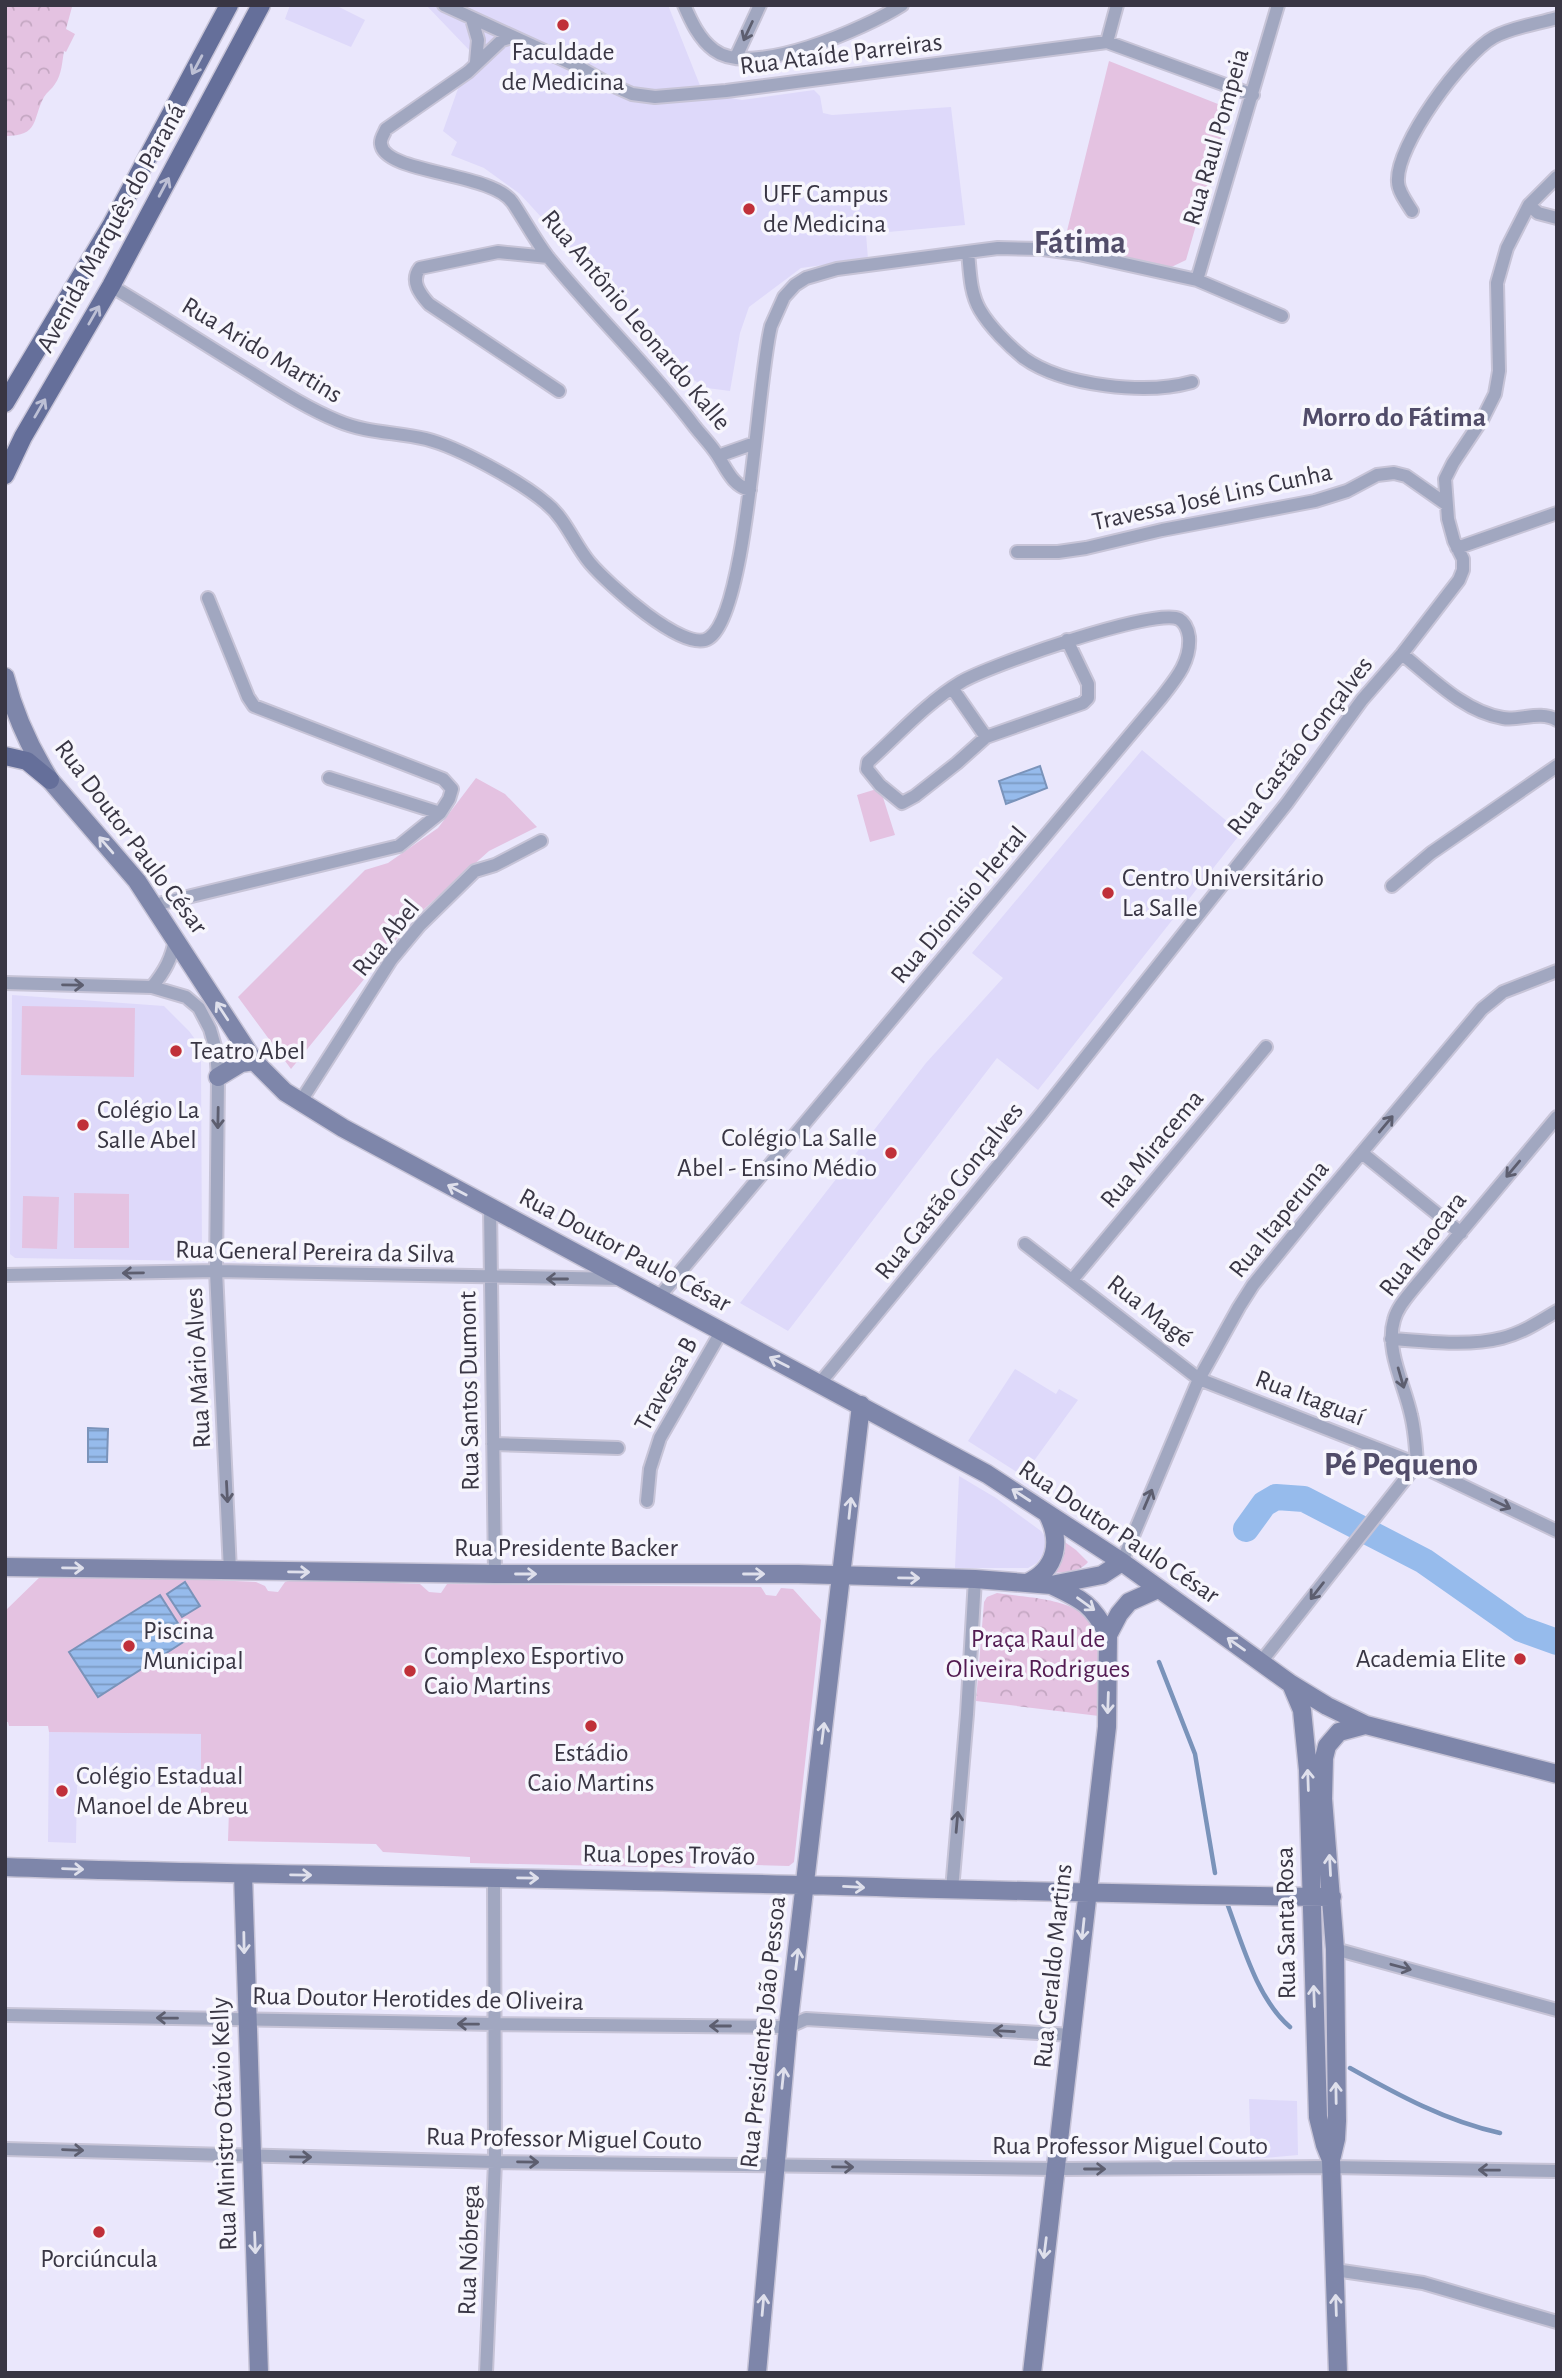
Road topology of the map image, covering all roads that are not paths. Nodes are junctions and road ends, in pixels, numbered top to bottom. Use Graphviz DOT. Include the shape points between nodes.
graph roads {
  1 [pos="229,5"];
  2 [pos="261,5"];
  3 [pos="444,5"];
  4 [pos="684,5"];
  5 [pos="760,5"];
  6 [pos="902,5"];
  7 [pos="1117,5"];
  8 [pos="1278,5"];
  9 [pos="1557,18"];
  10 [pos="472,19"];
  11 [pos="512,37"];
  12 [pos="1107,42"];
  13 [pos="736,57"];
  14 [pos="476,62"];
  15 [pos="1253,95"];
  16 [pos="1557,177"];
  17 [pos="1529,205"];
  18 [pos="1412,211"];
  19 [pos="1557,218"];
  20 [pos="968,252"];
  21 [pos="548,257"];
  22 [pos="1197,281"];
  23 [pos="111,286"];
  24 [pos="1282,316"];
  25 [pos="1192,382"];
  26 [pos="559,391"];
  27 [pos="5,402"];
  28 [pos="755,443"];
  29 [pos="718,456"];
  30 [pos="5,475"];
  31 [pos="750,490"];
  32 [pos="1446,504"];
  33 [pos="1557,513"];
  34 [pos="1457,548"];
  35 [pos="1017,552"];
  36 [pos="208,598"];
  37 [pos="1067,640"];
  38 [pos="1402,654"];
  39 [pos="5,677"];
  40 [pos="952,688"];
  41 [pos="1557,720"];
  42 [pos="986,737"];
  43 [pos="5,756"];
  44 [pos="1557,766"];
  45 [pos="329,778"];
  46 [pos="50,780"];
  47 [pos="440,813"];
  48 [pos="541,841"];
  49 [pos="1392,886"];
  50 [pos="154,905"];
  51 [pos="176,939"];
  52 [pos="1557,971"];
  53 [pos="5,983"];
  54 [pos="152,987"];
  55 [pos="1266,1047"];
  56 [pos="254,1061"];
  57 [pos="218,1077"];
  58 [pos="301,1101"];
  59 [pos="1557,1117"];
  60 [pos="1362,1153"];
  61 [pos="490,1207"];
  62 [pos="1461,1233"];
  63 [pos="1025,1244"];
  64 [pos="216,1271"];
  65 [pos="5,1276"];
  66 [pos="490,1278"];
  67 [pos="625,1279"];
  68 [pos="1072,1280"];
  69 [pos="659,1297"];
  70 [pos="1557,1311"];
  71 [pos="721,1332"];
  72 [pos="1391,1339"];
  73 [pos="1199,1379"];
  74 [pos="820,1383"];
  75 [pos="861,1405"];
  76 [pos="493,1444"];
  77 [pos="618,1448"];
  78 [pos="1417,1464"];
  79 [pos="648,1501"];
  80 [pos="1047,1513"];
  81 [pos="1557,1531"];
  82 [pos="1122,1562"];
  83 [pos="5,1567"];
  84 [pos="230,1571"];
  85 [pos="495,1574"];
  86 [pos="842,1576"];
  87 [pos="975,1580"];
  88 [pos="1027,1583"];
  89 [pos="1051,1585"];
  90 [pos="1158,1589"];
  91 [pos="1108,1635"];
  92 [pos="1261,1662"];
  93 [pos="1291,1684"];
  94 [pos="1365,1725"];
  95 [pos="1556,1771"];
  96 [pos="1318,1821"];
  97 [pos="5,1867"];
  98 [pos="243,1874"];
  99 [pos="494,1877"];
  100 [pos="806,1885"];
  101 [pos="951,1890"];
  102 [pos="1087,1891"];
  103 [pos="1311,1897"];
  104 [pos="1332,1897"];
  105 [pos="1335,1949"];
  106 [pos="1557,2010"];
  107 [pos="5,2015"];
  108 [pos="246,2019"];
  109 [pos="495,2024"];
  110 [pos="788,2026"];
  111 [pos="1072,2035"];
  112 [pos="5,2149"];
  113 [pos="252,2155"];
  114 [pos="495,2162"];
  115 [pos="1331,2164"];
  116 [pos="774,2166"];
  117 [pos="1056,2169"];
  118 [pos="1557,2171"];
  119 [pos="1335,2270"];
  120 [pos="1557,2322"];
  121 [pos="1339,2372"];
  122 [pos="259,2373"];
  123 [pos="486,2373"];
  124 [pos="757,2373"];
  125 [pos="1032,2373"];
  1 -- 27 [label="main road, Avenida Marquês do Paraná, one-way" via="112,224"];
  23 -- 2 [label="main road, Avenida Marquês do Paraná, one-way"];
  3 -- 10 [label="street, Rua Ataíde Parreiras"];
  4 -- 13 [label="street" via="714,50"];
  5 -- 13 [label="street, one-way"];
  6 -- 13 [label="street" via="823,42 760,59"];
  7 -- 12 [label="street"];
  8 -- 15 [label="street, Rua Raul Pompeia"];
  9 -- 18 [label="street" via="1496,36 1452,76 1417,129 1401,164 1397,184"];
  10 -- 11 [label="street, Rua Ataíde Parreiras"];
  10 -- 14 [label="street" via="478,40"];
  11 -- 12 [label="street, Rua Ataíde Parreiras" via="623,90 655,97"];
  11 -- 14 [label="street"];
  12 -- 15 [label="street, Rua Ataíde Parreiras"];
  14 -- 21 [label="street, Rua Antônio Leonardo Kalle" via="451,85 386,129 381,144 384,153 416,167 470,179 511,199"];
  15 -- 22 [label="street, Rua Raul Pompeia"];
  16 -- 17 [label="street, Rua Gastão Gonçalves"];
  17 -- 19 [label="street"];
  17 -- 32 [label="street, Rua Gastão Gonçalves" via="1507,248 1497,283 1499,371 1495,394 1447,473"];
  20 -- 22 [label="street" via="998,248 1066,252"];
  20 -- 25 [label="street" via="972,287 981,310 1025,358 1059,374 1119,386 1174,387"];
  20 -- 28 [label="street" via="837,269 795,285 771,326"];
  21 -- 26 [label="street" via="498,253 421,268 415,281 429,304"];
  21 -- 29 [label="street, Rua Antônio Leonardo Kalle" via="674,398"];
  22 -- 24 [label="street"];
  30 -- 23 [label="main road, Avenida Marquês do Paraná, one-way"];
  23 -- 31 [label="street, Rua Arido Martins" via="320,413 363,430 452,447 532,493 558,514 588,561 609,583 679,636 698,642 709,639 724,619"];
  28 -- 29 [label="street, Rua Antônio Leonardo Kalle"];
  28 -- 31 [label="street"];
  29 -- 31 [label="street, Rua Antônio Leonardo Kalle" via="733,480"];
  32 -- 34 [label="street, Rua Gastão Gonçalves"];
  32 -- 35 [label="street, Travessa José Lins Cunha" via="1405,476 1385,473 1315,501 1086,548"];
  33 -- 34 [label="street"];
  34 -- 38 [label="street, Rua Gastão Gonçalves" via="1463,559 1459,580"];
  36 -- 47 [label="street" via="254,706 443,779 452,789"];
  37 -- 40 [label="street, Rua Dionisio Hertal" via="982,671"];
  37 -- 42 [label="street, Rua Dionisio Hertal" via="1088,684 1088,698 1054,715"];
  37 -- 69 [label="street, Rua Dionisio Hertal" via="1171,617 1188,630 1190,646 1180,673 1161,698"];
  38 -- 41 [label="street" via="1462,701 1485,713 1506,719 1541,716"];
  38 -- 74 [label="street, Rua Gastão Gonçalves" via="1040,1115"];
  39 -- 46 [label="main road, Rua Doutor Paulo César" via="19,721"];
  40 -- 42 [label="street"];
  40 -- 42 [label="street, Rua Dionisio Hertal" via="868,762 867,769 902,803"];
  43 -- 46 [label="main road" via="27,761"];
  44 -- 49 [label="street"];
  45 -- 47 [label="street"];
  50 -- 46 [label="main road, Rua Doutor Paulo César, one-way"];
  47 -- 50 [label="street" via="399,846"];
  48 -- 58 [label="street, Rua Abel" via="475,871 420,925 391,960"];
  50 -- 51 [label="main road, Rua Doutor Paulo César"];
  51 -- 54 [label="street" via="167,967"];
  56 -- 51 [label="main road, Rua Doutor Paulo César, one-way"];
  60 -- 52 [label="street, Rua Itaperuna, one-way" via="1482,1009 1518,985"];
  53 -- 54 [label="street, Rua Mário Alves, one-way"];
  54 -- 57 [label="street, Rua Mário Alves" via="186,998 199,1008 214,1038"];
  55 -- 68 [label="street, Rua Miracema"];
  56 -- 57 [label="main road"];
  56 -- 58 [label="main road, Rua Doutor Paulo César" via="279,1087"];
  57 -- 64 [label="street, Rua Mário Alves, one-way"];
  61 -- 58 [label="main road, Rua Doutor Paulo César, one-way"];
  59 -- 62 [label="street, Rua Itaocara, one-way"];
  60 -- 62 [label="street"];
  60 -- 73 [label="street, Rua Itaperuna" via="1254,1285"];
  61 -- 66 [label="street, Rua Santos Dumont"];
  61 -- 67 [label="main road, Rua Doutor Paulo César"];
  62 -- 72 [label="street, Rua Itaocara" via="1400,1305"];
  63 -- 68 [label="street, Rua Magé"];
  64 -- 65 [label="street, Rua General Pereira da Silva, one-way"];
  64 -- 66 [label="street, Rua General Pereira da Silva"];
  64 -- 84 [label="street, Rua Mário Alves, one-way"];
  67 -- 66 [label="street, Rua General Pereira da Silva, one-way"];
  66 -- 76 [label="street, Rua Santos Dumont"];
  67 -- 69 [label="main road, Rua Doutor Paulo César"];
  68 -- 73 [label="street, Rua Magé"];
  69 -- 71 [label="main road, Rua Doutor Paulo César"];
  70 -- 72 [label="street" via="1502,1338 1460,1342"];
  74 -- 71 [label="main road, Rua Doutor Paulo César, one-way"];
  71 -- 79 [label="street, Travessa B" via="660,1438 650,1469"];
  72 -- 78 [label="street, Rua Itaocara, one-way" via="1412,1416"];
  73 -- 78 [label="street, Rua Itaguaí"];
  82 -- 73 [label="street, Rua Itaperuna, one-way"];
  74 -- 75 [label="main road, Rua Doutor Paulo César"];
  80 -- 75 [label="main road, Rua Doutor Paulo César, one-way" via="987,1474"];
  86 -- 75 [label="main road, Rua Presidente João Pessoa, one-way"];
  76 -- 77 [label="street"];
  76 -- 85 [label="street, Rua Santos Dumont"];
  78 -- 81 [label="street, Rua Itaguaí, one-way"];
  78 -- 92 [label="street, one-way"];
  80 -- 82 [label="main road, Rua Doutor Paulo César"];
  80 -- 88 [label="main road" via="1056,1539 1054,1558 1043,1573"];
  82 -- 89 [label="main road, Rua Presidente Backer" via="1101,1576"];
  82 -- 90 [label="main road, Rua Doutor Paulo César"];
  83 -- 84 [label="main road, Rua Presidente Backer, one-way"];
  84 -- 85 [label="main road, Rua Presidente Backer, one-way"];
  85 -- 86 [label="main road, Rua Presidente Backer, one-way"];
  86 -- 87 [label="main road, Rua Presidente Backer, one-way"];
  100 -- 86 [label="main road, Rua Presidente João Pessoa, one-way"];
  87 -- 88 [label="main road, Rua Presidente Backer"];
  101 -- 87 [label="street, one-way"];
  88 -- 89 [label="main road, Rua Presidente Backer"];
  89 -- 91 [label="main road, one-way" via="1095,1611"];
  90 -- 91 [label="main road" via="1129,1602"];
  92 -- 90 [label="main road, Rua Doutor Paulo César, one-way"];
  91 -- 102 [label="main road, Rua Geraldo Martins, one-way" via="1107,1727"];
  92 -- 93 [label="main road, Rua Doutor Paulo César"];
  93 -- 94 [label="main road, Rua Doutor Paulo César"];
  96 -- 93 [label="main road, Rua Santa Rosa, one-way" via="1302,1710"];
  94 -- 95 [label="main road, Rua Doutor Paulo César"];
  94 -- 96 [label="main road, Rua Santa Rosa" via="1339,1732 1327,1746"];
  96 -- 103 [label="main road, Rua Santa Rosa"];
  104 -- 96 [label="main road, Rua Santa Rosa, one-way"];
  97 -- 98 [label="main road, Rua Lopes Trovão, one-way"];
  98 -- 99 [label="main road, Rua Lopes Trovão, one-way"];
  98 -- 108 [label="main road, Rua Ministro Otávio Kelly, one-way"];
  99 -- 100 [label="main road, Rua Lopes Trovão, one-way"];
  99 -- 109 [label="street, Rua Nóbrega"];
  100 -- 101 [label="main road, Rua Lopes Trovão, one-way"];
  110 -- 100 [label="main road, Rua Presidente João Pessoa, one-way"];
  101 -- 102 [label="main road, Rua Lopes Trovão"];
  102 -- 103 [label="main road, Rua Lopes Trovão"];
  102 -- 111 [label="main road, Rua Geraldo Martins, one-way"];
  103 -- 104 [label="main road, Rua Lopes Trovão"];
  115 -- 103 [label="main road, Rua Santa Rosa, one-way" via="1318,2117"];
  104 -- 105 [label="main road, Rua Santa Rosa"];
  105 -- 106 [label="street, one-way"];
  115 -- 105 [label="main road, Rua Santa Rosa, one-way" via="1336,2139"];
  108 -- 107 [label="street, Rua Doutor Herotides de Oliveira, one-way"];
  109 -- 108 [label="street, Rua Doutor Herotides de Oliveira, one-way"];
  108 -- 113 [label="main road, Rua Ministro Otávio Kelly"];
  110 -- 109 [label="street, Rua Doutor Herotides de Oliveira, one-way"];
  109 -- 114 [label="street, Rua Nóbrega"];
  111 -- 110 [label="street, Rua Doutor Herotides de Oliveira, one-way" via="806,2019"];
  116 -- 110 [label="main road, Rua Presidente João Pessoa, one-way"];
  111 -- 117 [label="main road, Rua Geraldo Martins"];
  112 -- 113 [label="street, Rua Professor Miguel Couto, one-way"];
  113 -- 114 [label="street, Rua Professor Miguel Couto, one-way"];
  113 -- 122 [label="main road, Rua Ministro Otávio Kelly, one-way"];
  114 -- 116 [label="street, Rua Professor Miguel Couto, one-way"];
  114 -- 123 [label="street, Rua Nóbrega"];
  117 -- 115 [label="street, Rua Professor Miguel Couto, one-way"];
  118 -- 115 [label="street, Rua Professor Miguel Couto, one-way"];
  115 -- 119 [label="main road, Rua Santa Rosa"];
  116 -- 117 [label="street, Rua Professor Miguel Couto, one-way"];
  124 -- 116 [label="main road, Rua Presidente João Pessoa, one-way"];
  117 -- 125 [label="main road, Rua Geraldo Martins, one-way"];
  119 -- 120 [label="street" via="1423,2283"];
  121 -- 119 [label="main road, Rua Santa Rosa, one-way"];
}
